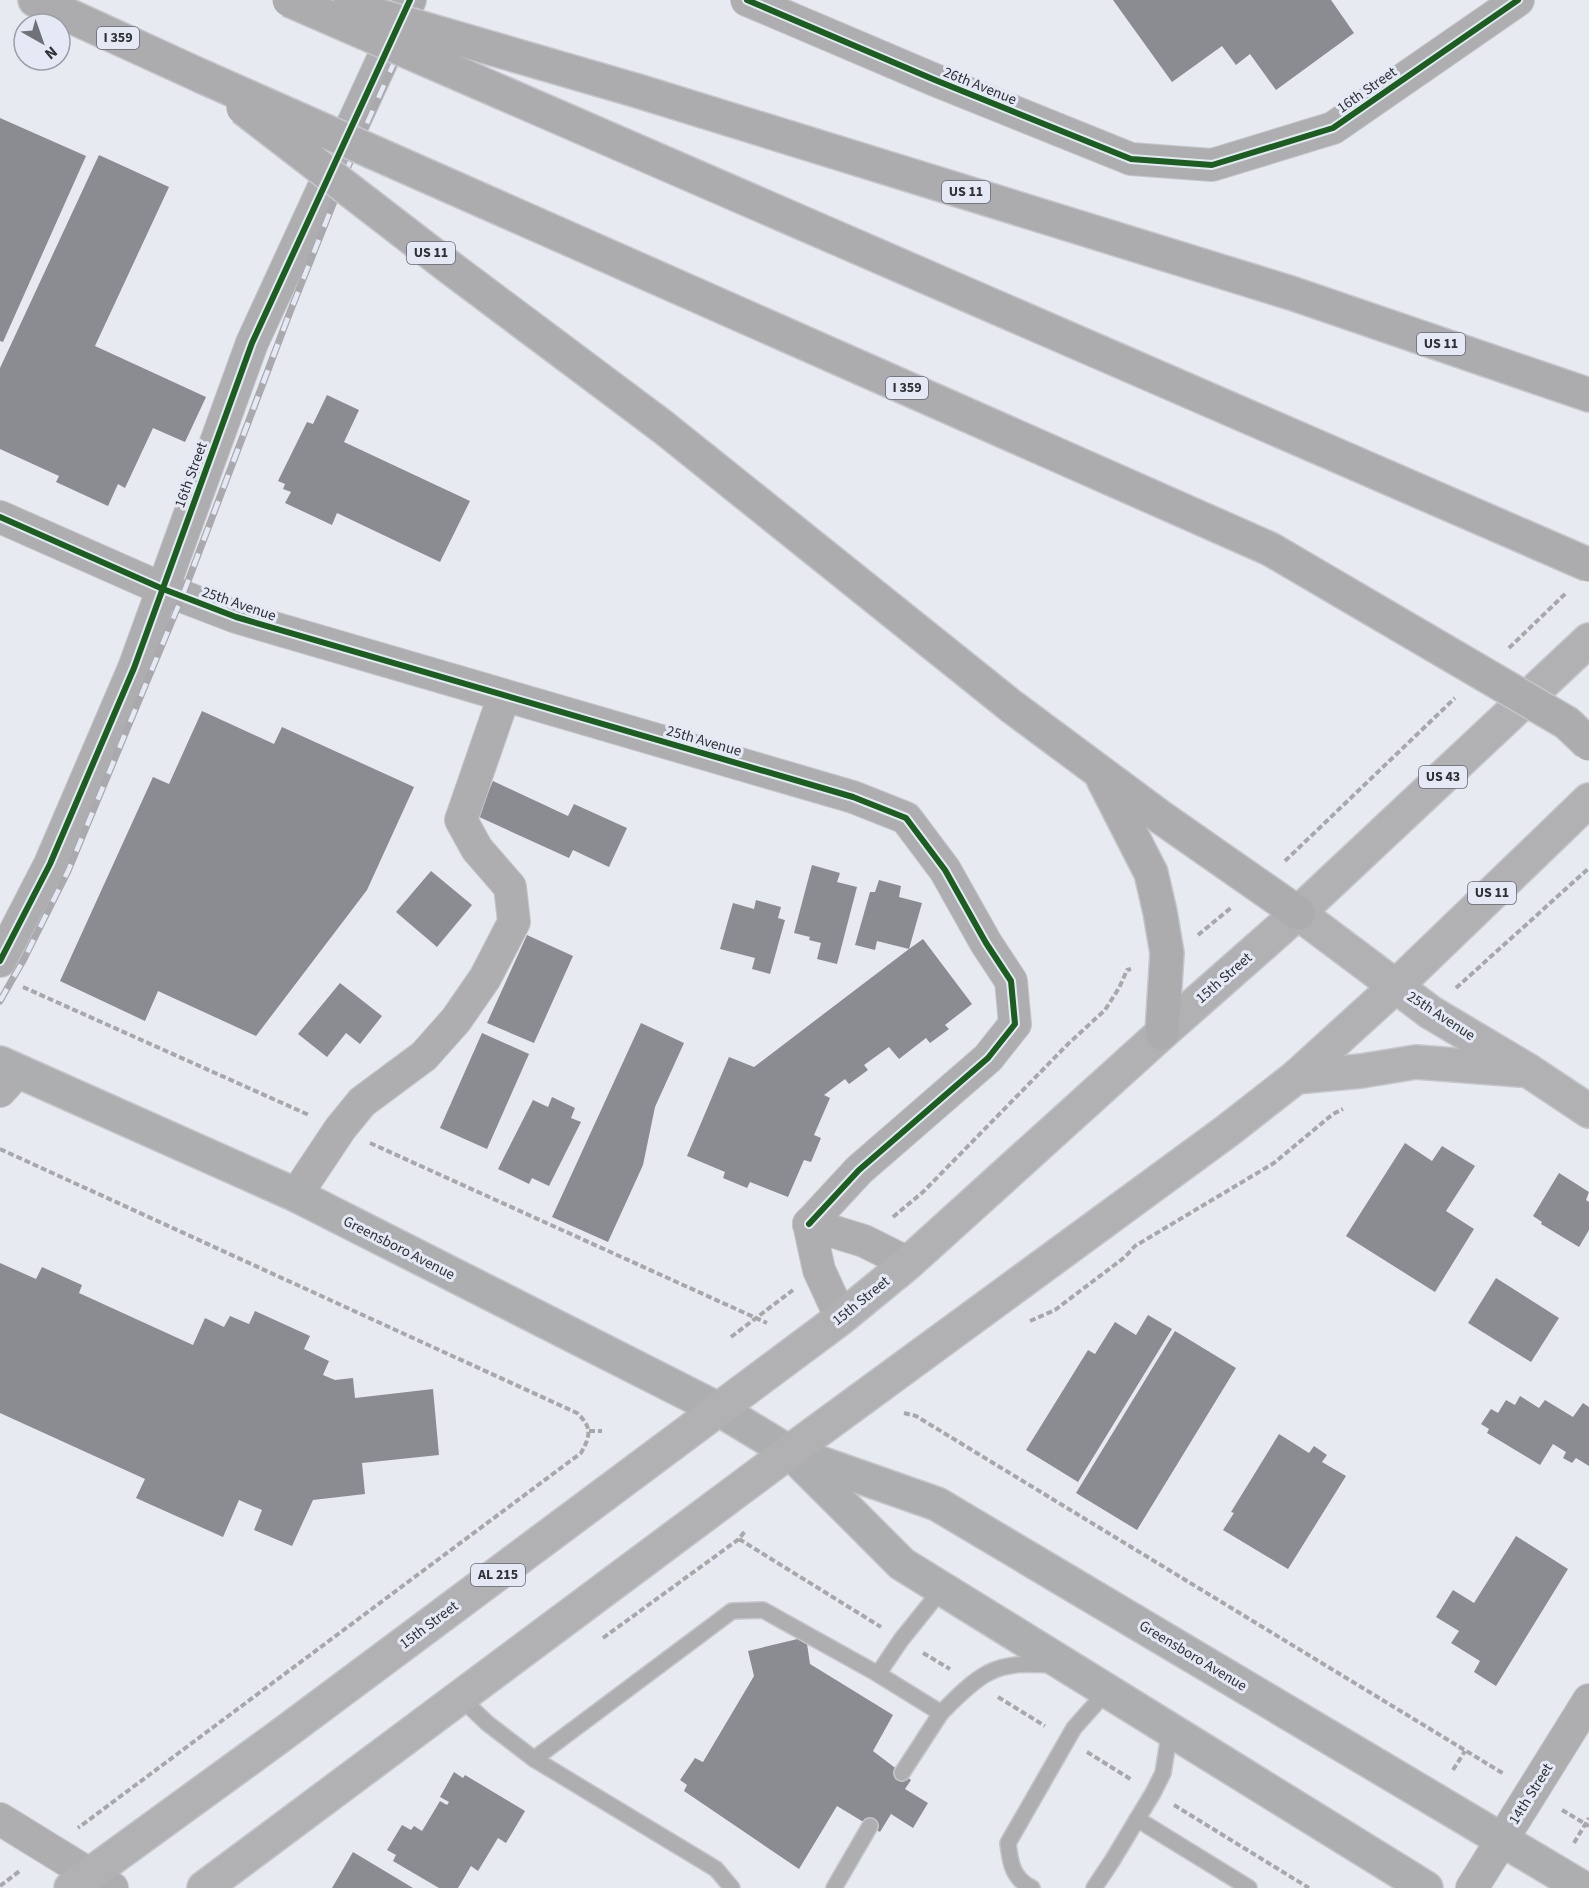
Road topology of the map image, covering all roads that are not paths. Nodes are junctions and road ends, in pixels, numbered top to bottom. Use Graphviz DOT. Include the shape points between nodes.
graph roads {
  1 [pos="35,0"];
  2 [pos="289,0"];
  3 [pos="325,0"];
  4 [pos="410,0"];
  5 [pos="747,0"];
  6 [pos="1518,0"];
  7 [pos="201,76"];
  8 [pos="1212,165"];
  9 [pos="1589,395"];
  10 [pos="0,517"];
  11 [pos="1589,565"];
  12 [pos="163,589"];
  13 [pos="1589,640"];
  14 [pos="504,696"];
  15 [pos="1589,744"];
  16 [pos="1098,769"];
  17 [pos="1589,800"];
  18 [pos="1298,914"];
  19 [pos="0,961"];
  20 [pos="1396,986"];
  21 [pos="1162,1033"];
  22 [pos="1529,1071"];
  23 [pos="6,1076"];
  24 [pos="1296,1077"];
  25 [pos="1589,1111"];
  26 [pos="296,1195"];
  27 [pos="809,1224"];
  28 [pos="908,1263"];
  29 [pos="841,1318"];
  30 [pos="720,1410"];
  31 [pos="789,1452"];
  32 [pos="942,1589"];
  33 [pos="1066,1665"];
  34 [pos="878,1674"];
  35 [pos="1107,1691"];
  36 [pos="460,1697"];
  37 [pos="1589,1700"];
  38 [pos="941,1713"];
  39 [pos="1170,1730"];
  40 [pos="534,1759"];
  41 [pos="902,1773"];
  42 [pos="0,1819"];
  43 [pos="1137,1819"];
  44 [pos="870,1826"];
  45 [pos="1503,1840"];
  46 [pos="91,1884"];
  47 [pos="204,1888"];
  48 [pos="732,1888"];
  49 [pos="834,1888"];
  50 [pos="1032,1888"];
  51 [pos="1094,1888"];
  52 [pos="1249,1888"];
  53 [pos="1426,1888"];
  54 [pos="1472,1888"];
  55 [pos="1583,1888"];
  1 -- 7 [label="highway, I 359"];
  2 -- 11 [label="highway, bridge"];
  3 -- 9 [label="highway, US 11, bridge" via="638,91 1294,294"];
  4 -- 12 [label="street, 16th Street" via="252,343"];
  5 -- 8 [label="street, 26th Avenue" via="1131,159"];
  6 -- 8 [label="street, 16th Street" via="1333,128"];
  7 -- 15 [label="highway, I 359, bridge" via="1270,549 1566,723"];
  7 -- 16 [label="highway, US 11, bridge" via="663,427 1011,706"];
  10 -- 12 [label="street, 25th Avenue"];
  12 -- 14 [label="street, 25th Avenue" via="236,617"];
  12 -- 19 [label="street, 16th Street" via="134,668 50,864"];
  13 -- 18 [label="main road, 15th Street / US 43"];
  14 -- 26 [label="street" via="461,820 477,849 510,887 514,922 485,978 456,1020 424,1056 362,1102"];
  14 -- 27 [label="street, 25th Avenue" via="853,797 906,818 945,870 1011,981 1015,1024 988,1058 859,1170"];
  16 -- 18 [label="highway, US 11"];
  16 -- 21 [label="highway" via="1151,873 1167,953"];
  17 -- 20 [label="main road, US 11"];
  18 -- 20 [label="main road, 25th Avenue / US 11"];
  18 -- 21 [label="main road, 15th Street"];
  20 -- 22 [label="main road, 25th Avenue" via="1430,1012"];
  20 -- 24 [label="main road"];
  21 -- 28 [label="main road, 15th Street"];
  22 -- 24 [label="main road" via="1416,1062"];
  22 -- 25 [label="main road, 25th Avenue"];
  23 -- 26 [label="main road, Greensboro Avenue"];
  24 -- 31 [label="main road"];
  26 -- 30 [label="main road, Greensboro Avenue"];
  27 -- 28 [label="street" via="864,1240"];
  27 -- 29 [label="street" via="819,1270"];
  28 -- 29 [label="main road, 15th Street"];
  29 -- 30 [label="main road, 15th Street"];
  30 -- 31 [label="main road, Greensboro Avenue"];
  30 -- 46 [label="main road, 15th Street / AL 215"];
  31 -- 32 [label="main road, Greensboro Avenue" via="902,1564"];
  31 -- 36 [label="main road"];
  31 -- 45 [label="main road, Greensboro Avenue" via="937,1504"];
  32 -- 33 [label="main road, Greensboro Avenue"];
  32 -- 34 [label="lane"];
  33 -- 35 [label="main road, Greensboro Avenue"];
  33 -- 38 [label="lane" via="1019,1664 988,1672"];
  34 -- 38 [label="lane"];
  34 -- 40 [label="lane" via="763,1610 732,1611"];
  35 -- 39 [label="main road, Greensboro Avenue"];
  35 -- 50 [label="lane" via="1066,1739 1008,1843 1011,1865 1022,1883"];
  36 -- 40 [label="lane"];
  36 -- 47 [label="main road"];
  37 -- 45 [label="street, 14th Street"];
  38 -- 41 [label="lane"];
  39 -- 43 [label="lane" via="1163,1773"];
  39 -- 53 [label="main road, Greensboro Avenue"];
  40 -- 48 [label="lane" via="716,1869"];
  42 -- 46 [label="street" via="49,1849"];
  43 -- 51 [label="lane"];
  43 -- 52 [label="lane"];
  44 -- 49 [label="lane"];
  45 -- 54 [label="street, 14th Street"];
  45 -- 55 [label="main road, Greensboro Avenue"];
}
